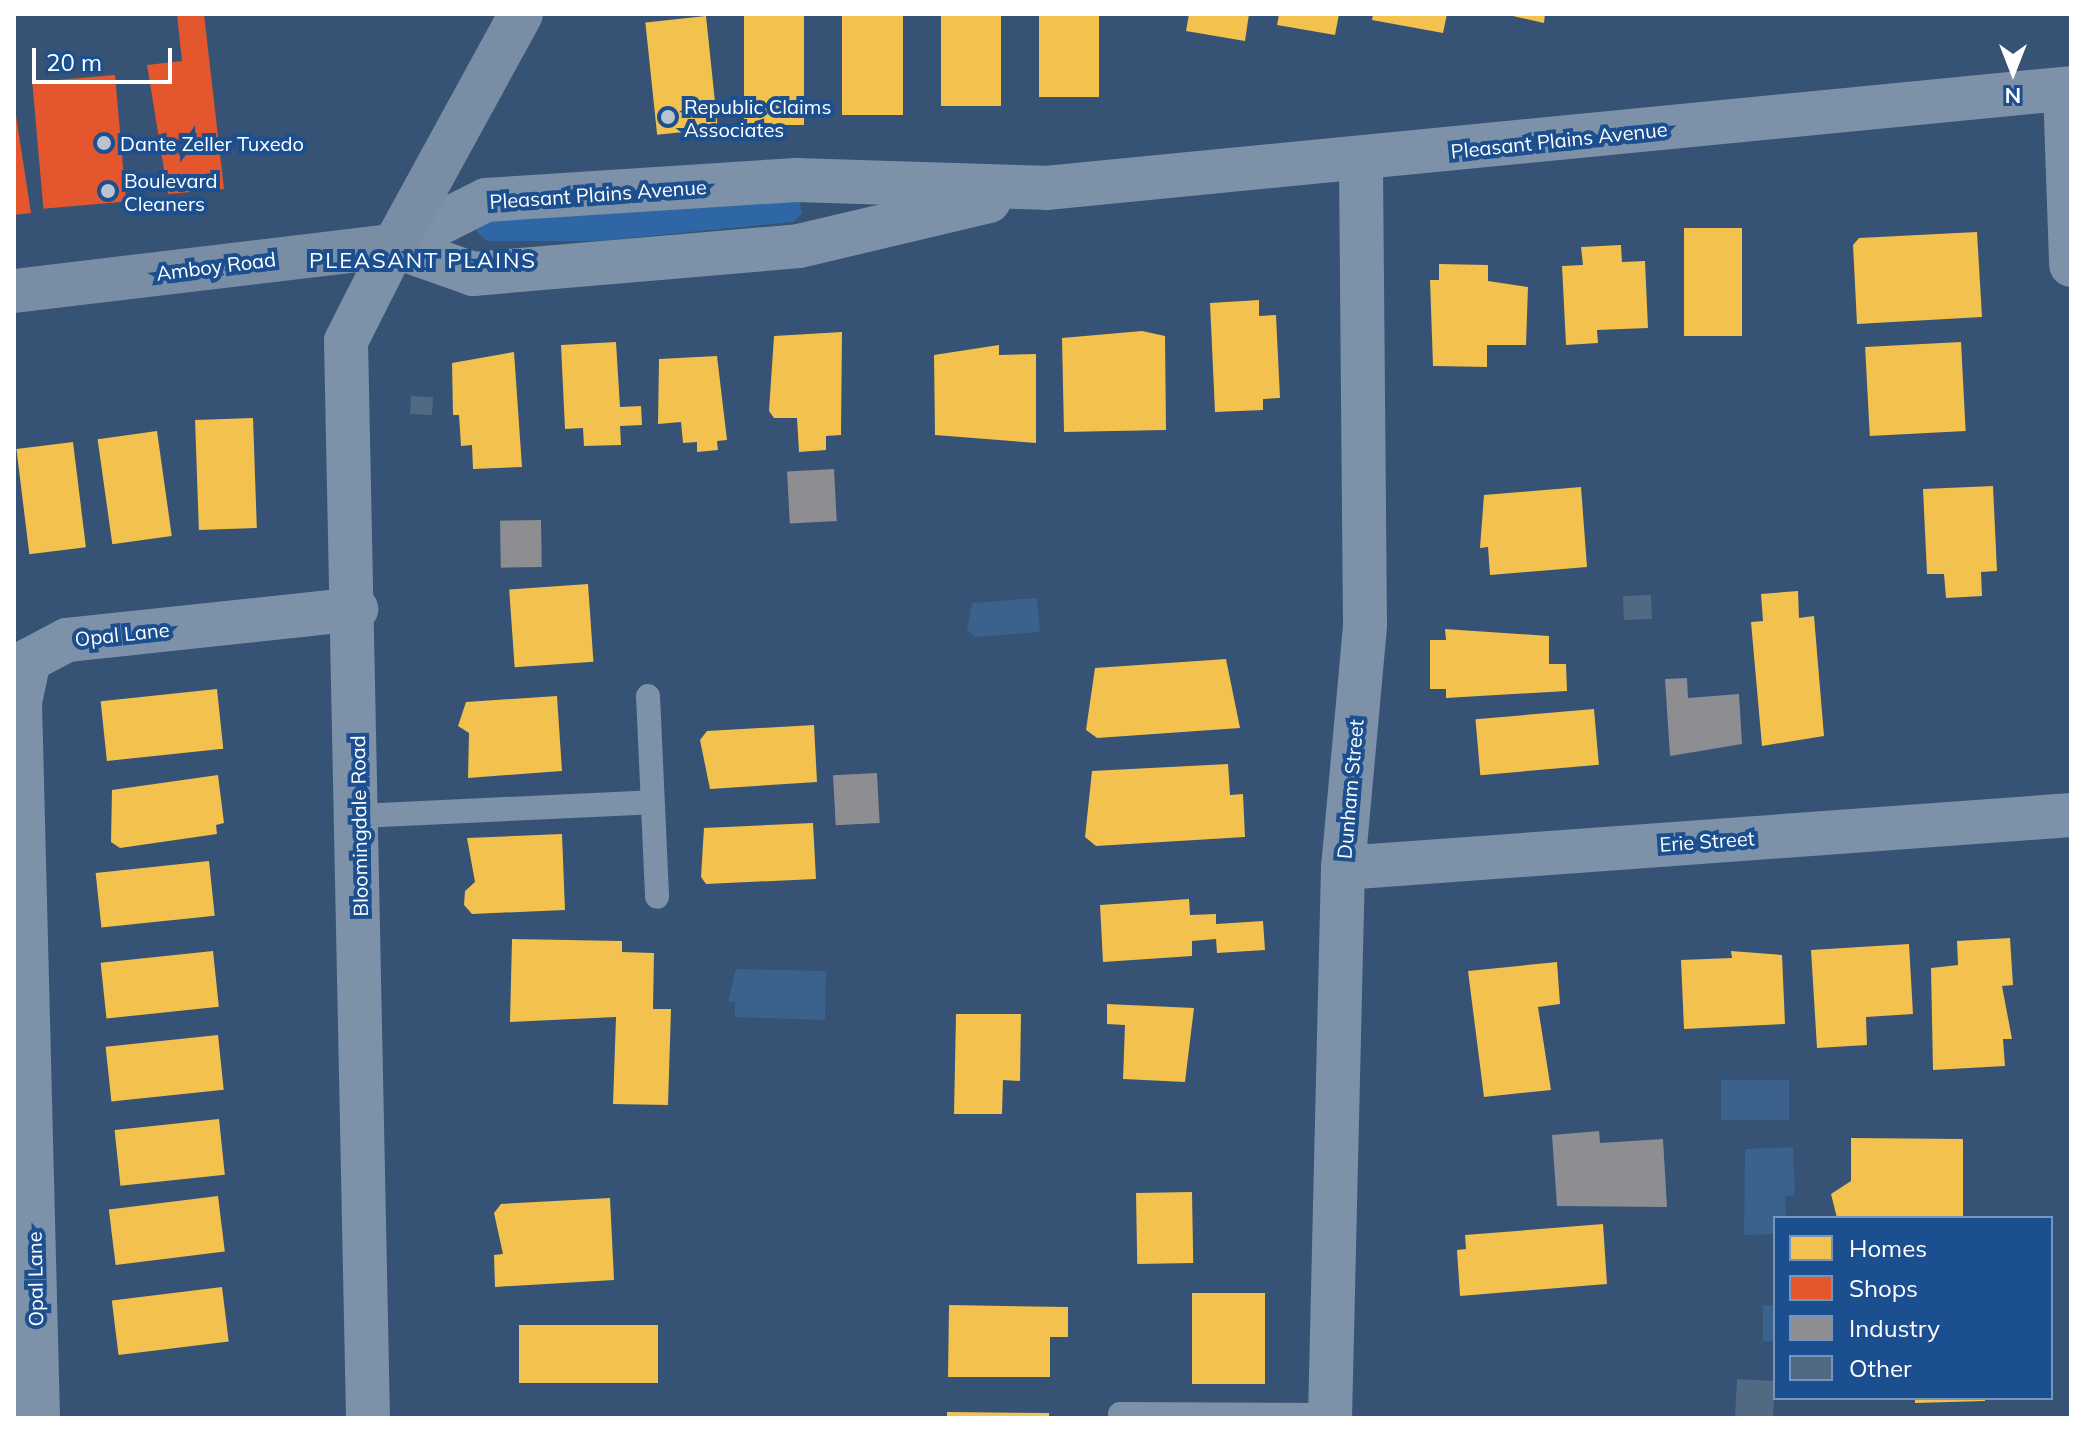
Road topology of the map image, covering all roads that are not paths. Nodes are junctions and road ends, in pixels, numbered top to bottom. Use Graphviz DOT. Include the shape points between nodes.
graph roads {
  1 [pos="521,14"];
  2 [pos="2068,88"];
  3 [pos="1361,160"];
  4 [pos="1046,188"];
  5 [pos="394,246"];
  6 [pos="2071,265"];
  7 [pos="14,291"];
  8 [pos="356,609"];
  9 [pos="648,696"];
  10 [pos="652,802"];
  11 [pos="2071,815"];
  12 [pos="359,816"];
  13 [pos="1343,868"];
  14 [pos="657,897"];
  15 [pos="1120,1414"];
  16 [pos="1330,1417"];
  17 [pos="38,1418"];
  18 [pos="368,1418"];
  1 -- 5 [label="main road"];
  2 -- 3 [label="street, Pleasant Plains Avenue"];
  2 -- 6 [label="street"];
  3 -- 4 [label="street, Pleasant Plains Avenue"];
  3 -- 13 [label="street, Dunham Street" via="1365,625"];
  4 -- 5 [label="street, Pleasant Plains Avenue" via="796,180 486,200"];
  4 -- 5 [label="street, Pleasant Plains Avenue" via="799,246 473,274"];
  5 -- 7 [label="main road, Amboy Road"];
  5 -- 8 [label="street, Bloomingdale Road" via="346,341"];
  8 -- 12 [label="street, Bloomingdale Road"];
  8 -- 17 [label="street, Opal Lane" via="67,640 29,660 20,702"];
  9 -- 10 [label="lane"];
  10 -- 12 [label="lane"];
  10 -- 14 [label="lane"];
  11 -- 13 [label="street, Erie Street"];
  12 -- 18 [label="street, Bloomingdale Road"];
  13 -- 16 [label="street, Dunham Street"];
  15 -- 16 [label="lane"];
}
